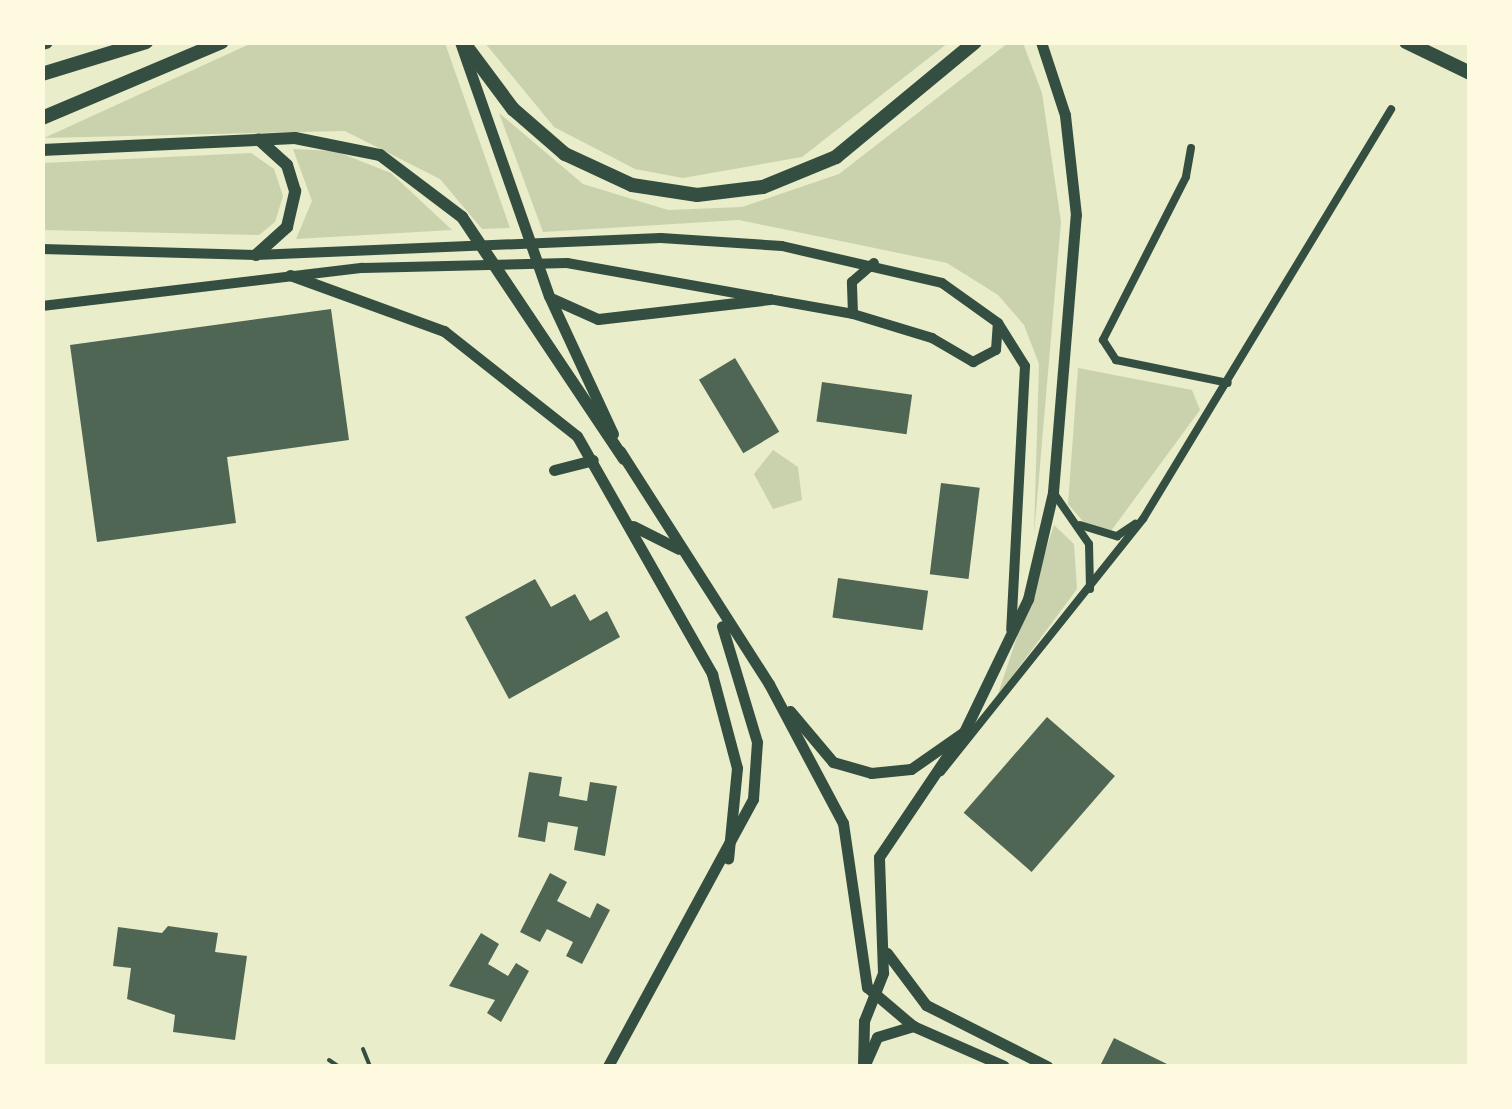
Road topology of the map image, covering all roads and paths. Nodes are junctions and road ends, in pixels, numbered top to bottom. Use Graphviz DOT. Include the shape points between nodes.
graph roads {
  1 [pos="146,42"];
  2 [pos="222,42"];
  3 [pos="462,42"];
  4 [pos="975,42"];
  5 [pos="1040,42"];
  6 [pos="1406,42"];
  7 [pos="1470,73"];
  8 [pos="42,74"];
  9 [pos="1391,109"];
  10 [pos="42,118"];
  11 [pos="259,140"];
  12 [pos="1190,148"];
  13 [pos="42,150"];
  14 [pos="42,249"];
  15 [pos="256,255"];
  16 [pos="874,264"];
  17 [pos="290,274"];
  18 [pos="547,291"];
  19 [pos="770,299"];
  20 [pos="42,306"];
  21 [pos="853,314"];
  22 [pos="998,323"];
  23 [pos="1228,383"];
  24 [pos="624,459"];
  25 [pos="593,460"];
  26 [pos="554,470"];
  27 [pos="1052,492"];
  28 [pos="1143,519"];
  29 [pos="629,524"];
  30 [pos="1078,525"];
  31 [pos="680,550"];
  32 [pos="1090,589"];
  33 [pos="710,600"];
  34 [pos="1010,646"];
  35 [pos="769,684"];
  36 [pos="964,732"];
  37 [pos="930,781"];
  38 [pos="728,859"];
  39 [pos="884,945"];
  40 [pos="874,995"];
  41 [pos="913,1026"];
  42 [pos="363,1050"];
  43 [pos="329,1060"];
  44 [pos="338,1066"];
  45 [pos="370,1066"];
  46 [pos="608,1066"];
  47 [pos="864,1066"];
  48 [pos="1004,1066"];
  49 [pos="1048,1066"];
  1 -- 8 [label="highway"];
  2 -- 10 [label="highway"];
  3 -- 4 [label="highway" via="512,109 565,154 632,186 697,195 763,187 836,157"];
  3 -- 18 [label="main road"];
  5 -- 27 [label="main road" via="1072,158 1068,343"];
  6 -- 7 [label="highway"];
  9 -- 23 [label="street"];
  11 -- 13 [label="main road"];
  11 -- 15 [label="main road" via="286,165 295,191 286,226"];
  11 -- 24 [label="main road" via="358,146 407,170 462,217"];
  12 -- 23 [label="street" via="1186,177 1103,340 1116,360"];
  14 -- 15 [label="street"];
  15 -- 16 [label="street" via="661,238"];
  16 -- 21 [label="street" via="852,282"];
  16 -- 22 [label="street" via="942,283"];
  17 -- 19 [label="street" via="567,264"];
  17 -- 20 [label="street"];
  17 -- 25 [label="main road" via="444,331 554,410"];
  18 -- 19 [label="main road" via="598,319"];
  18 -- 24 [label="main road"];
  19 -- 21 [label="street"];
  21 -- 22 [label="street" via="932,338 973,362 996,350"];
  22 -- 34 [label="street" via="1017,344 1027,387"];
  23 -- 28 [label="street"];
  24 -- 31 [label="main road"];
  25 -- 26 [label="main road"];
  25 -- 29 [label="main road"];
  27 -- 30 [label="street"];
  27 -- 34 [label="main road"];
  28 -- 30 [label="street" via="1117,536"];
  28 -- 32 [label="street"];
  29 -- 31 [label="main road"];
  29 -- 38 [label="main road" via="699,642 722,705 738,784"];
  30 -- 32 [label="street"];
  31 -- 33 [label="main road"];
  32 -- 37 [label="street" via="972,741"];
  33 -- 35 [label="main road"];
  33 -- 38 [label="main road" via="757,742 753,798"];
  34 -- 36 [label="main road"];
  35 -- 36 [label="main road" via="846,768 911,768"];
  35 -- 40 [label="main road" via="843,823 862,970"];
  36 -- 37 [label="main road"];
  37 -- 39 [label="main road" via="878,857"];
  38 -- 46 [label="main road"];
  39 -- 40 [label="main road"];
  39 -- 49 [label="main road" via="926,1005"];
  40 -- 41 [label="main road"];
  40 -- 47 [label="main road"];
  41 -- 47 [label="main road" via="877,1038"];
  41 -- 48 [label="main road"];
  42 -- 45 [label="lane"];
  43 -- 44 [label="lane"];
}
